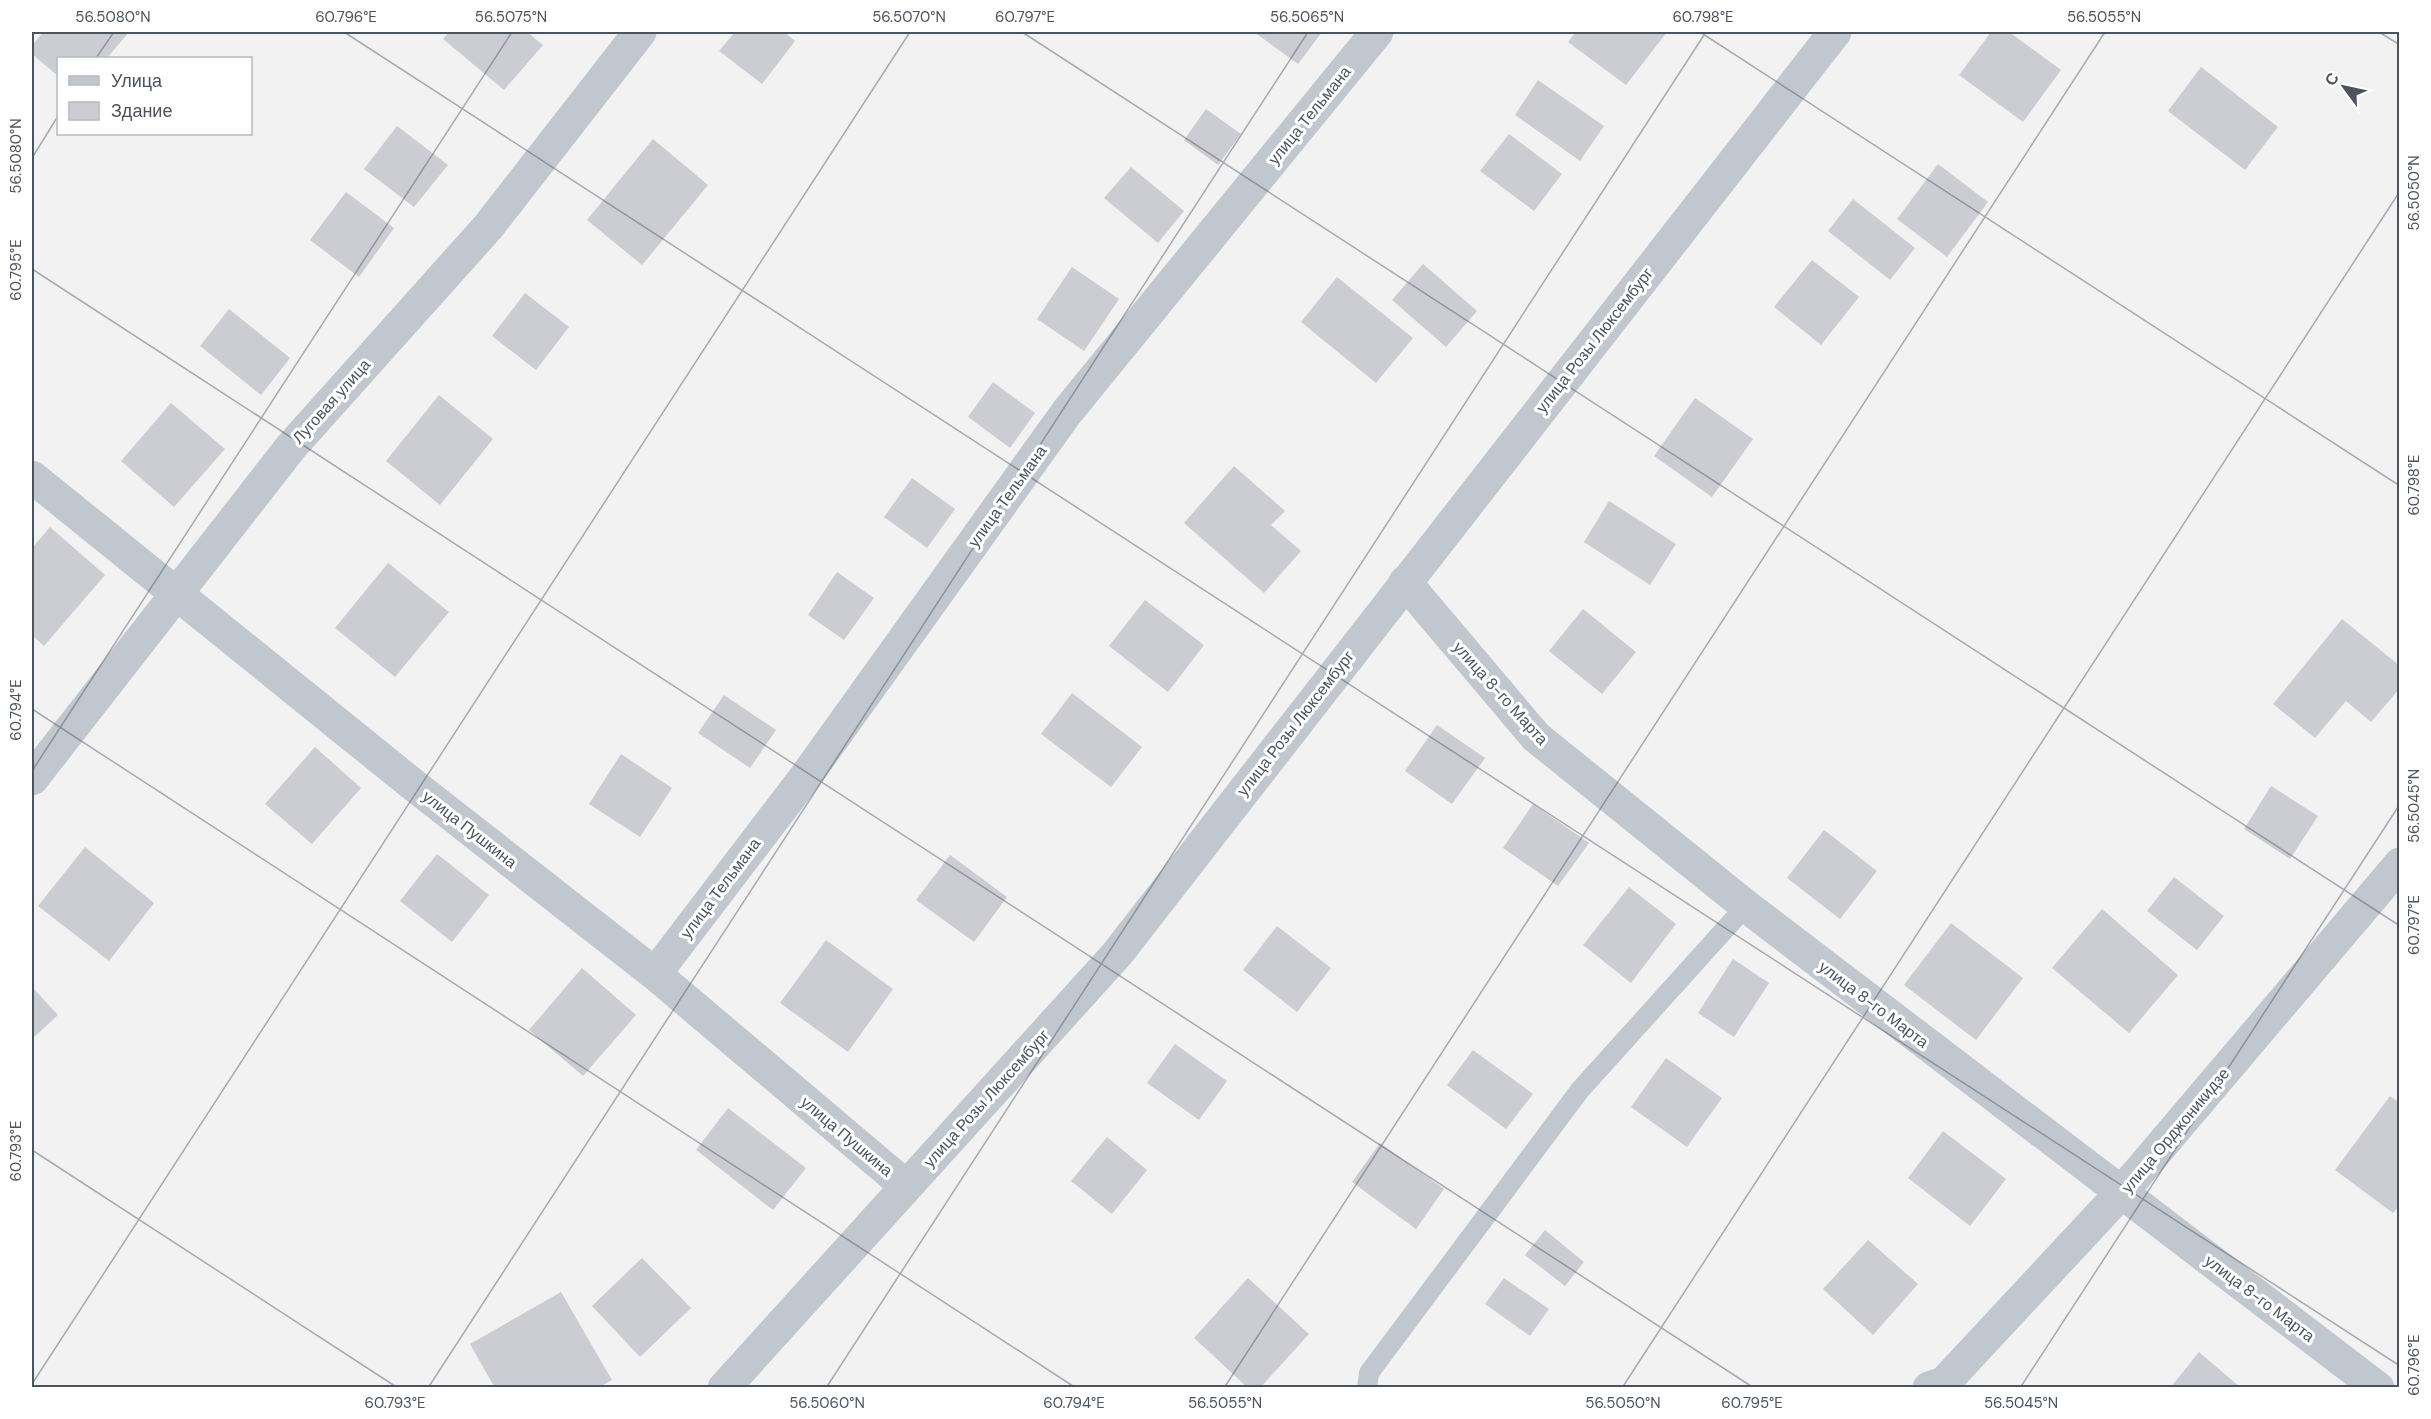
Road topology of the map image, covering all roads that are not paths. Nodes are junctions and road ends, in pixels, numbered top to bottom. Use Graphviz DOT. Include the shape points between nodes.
graph roads {
  1 [pos="640,32"];
  2 [pos="1377,32"];
  3 [pos="1834,32"];
  4 [pos="32,477"];
  5 [pos="1405,582"];
  6 [pos="177,594"];
  7 [pos="32,779"];
  8 [pos="2400,864"];
  9 [pos="1746,906"];
  10 [pos="655,974"];
  11 [pos="906,1186"];
  12 [pos="2121,1193"];
  13 [pos="1938,1386"];
  14 [pos="724,1388"];
  15 [pos="1367,1388"];
  16 [pos="2378,1388"];
  1 -- 6 [label="street, Луговая улица" via="488,227 291,447"];
  2 -- 10 [label="street, улица Тельмана" via="1067,412 806,776"];
  3 -- 5 [label="street, улица Розы Люксембург"];
  4 -- 6 [label="street, улица Пушкина"];
  5 -- 9 [label="street, улица 8-го Марта" via="1536,737"];
  5 -- 11 [label="street, улица Розы Люксембург" via="1117,954"];
  6 -- 7 [label="street, Луговая улица"];
  6 -- 10 [label="street, улица Пушкина"];
  8 -- 12 [label="street, улица Орджоникидзе"];
  9 -- 12 [label="street, улица 8-го Марта"];
  9 -- 15 [label="lane" via="1580,1090 1369,1373"];
  10 -- 11 [label="street, улица Пушкина"];
  11 -- 14 [label="street, улица Розы Люксембург"];
  12 -- 13 [label="street, улица Орджоникидзе"];
  12 -- 16 [label="street, улица 8-го Марта"];
}
